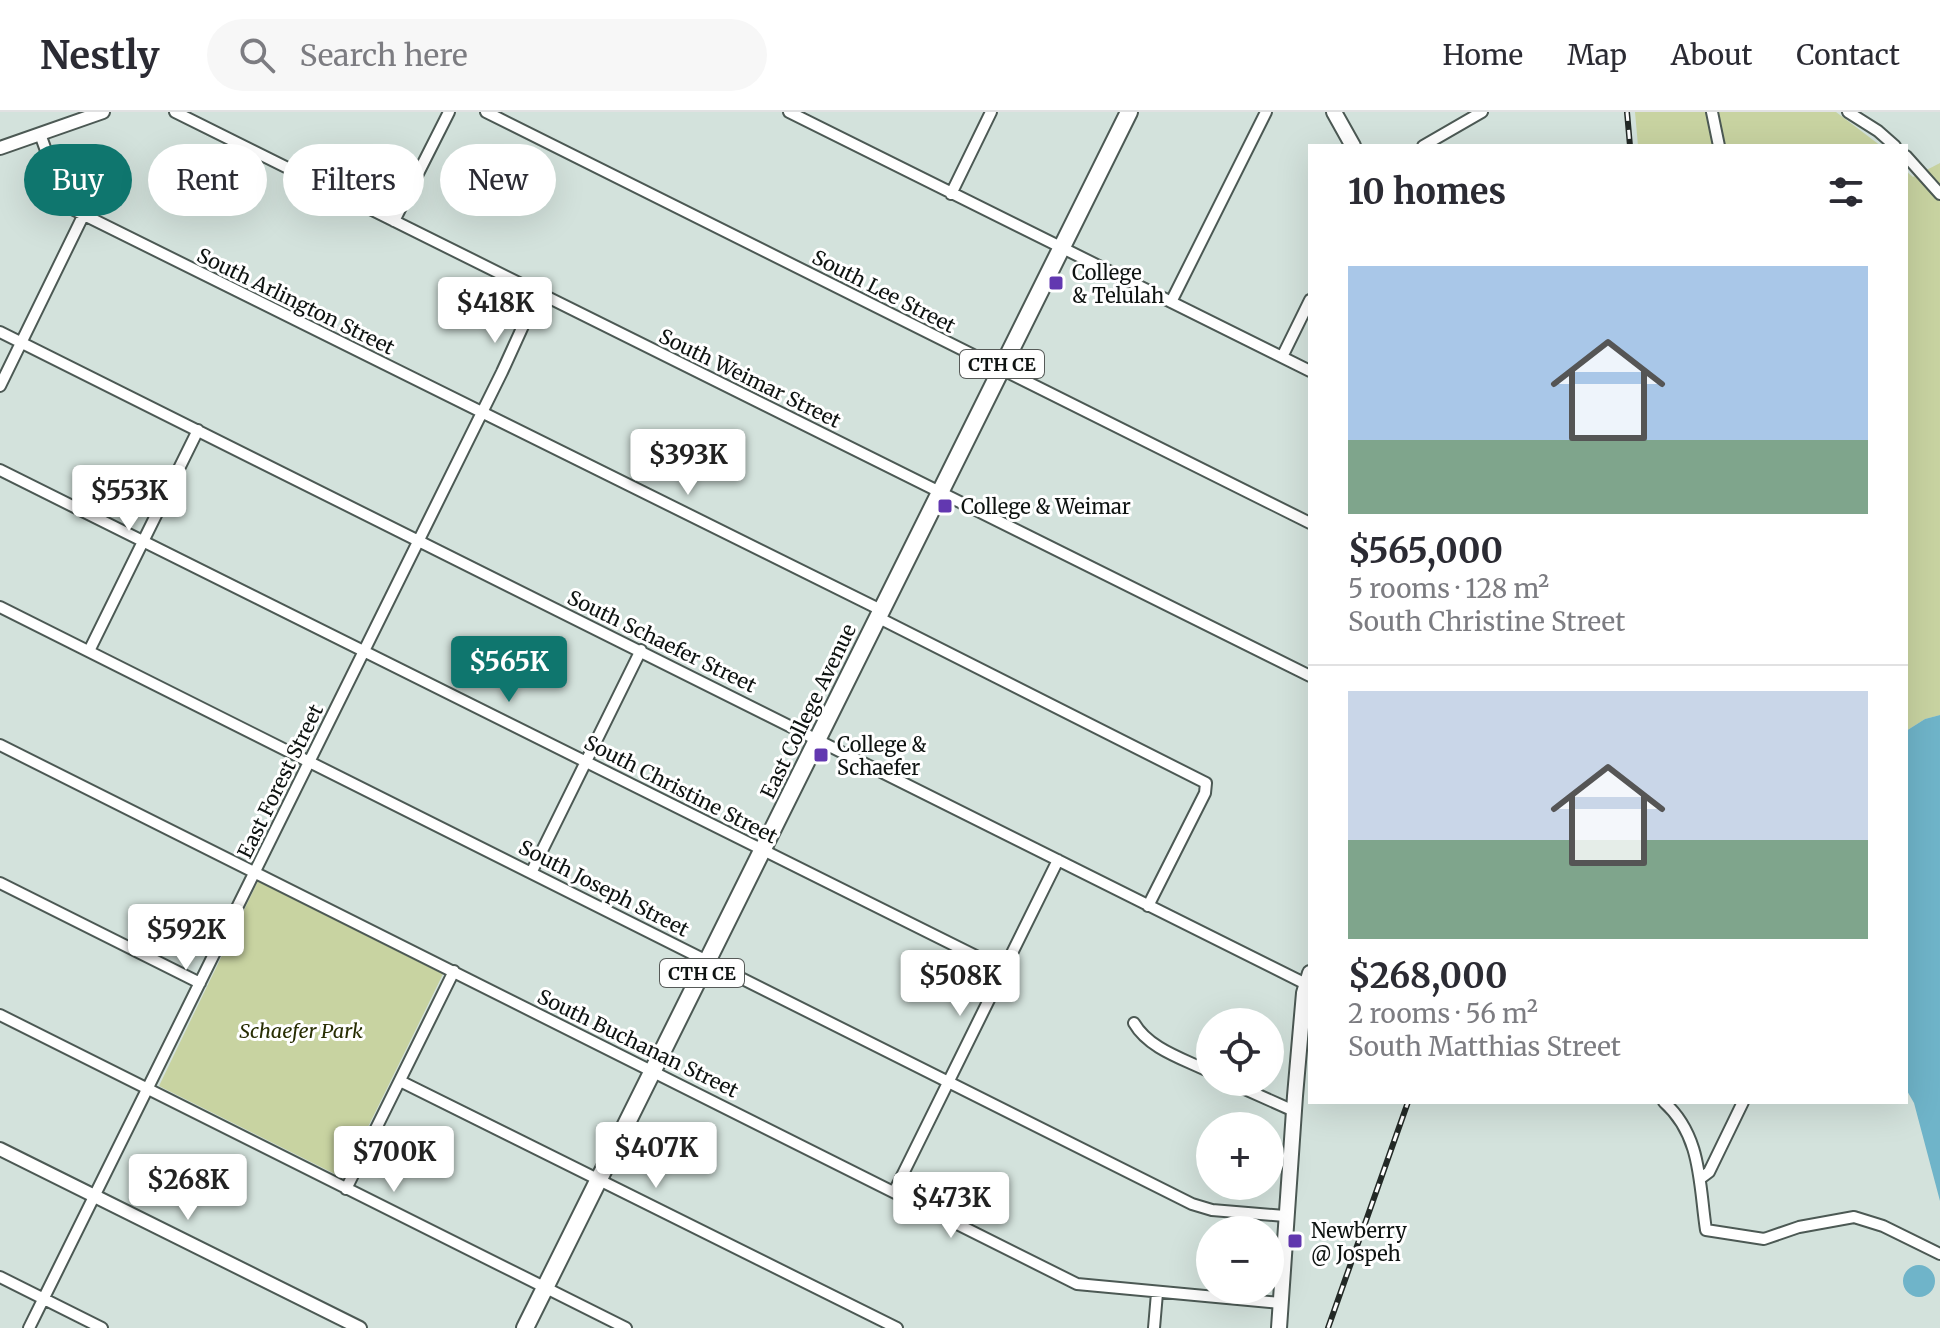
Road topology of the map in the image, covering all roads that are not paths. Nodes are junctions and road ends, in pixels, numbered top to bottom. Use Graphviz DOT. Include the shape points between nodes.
graph roads {
  1 [pos="103,112"];
  2 [pos="175,112"];
  3 [pos="449,112"];
  4 [pos="486,112"];
  5 [pos="789,112"];
  6 [pos="991,112"];
  7 [pos="1129,112"];
  8 [pos="1266,112"];
  9 [pos="1334,112"];
  10 [pos="1482,112"];
  11 [pos="1712,112"];
  12 [pos="1848,112"];
  13 [pos="40,134"];
  14 [pos="43,144"];
  15 [pos="1352,144"];
  16 [pos="1426,144"];
  17 [pos="1719,144"];
  18 [pos="1892,144"];
  19 [pos="0,148"];
  20 [pos="1908,158"];
  21 [pos="951,194"];
  22 [pos="1940,194"];
  23 [pos="83,216"];
  24 [pos="394,221"];
  25 [pos="1061,247"];
  26 [pos="538,293"];
  27 [pos="1171,302"];
  28 [pos="1308,304"];
  29 [pos="0,332"];
  30 [pos="21,343"];
  31 [pos="1282,357"];
  32 [pos="1000,369"];
  33 [pos="1308,370"];
  34 [pos="0,386"];
  35 [pos="482,413"];
  36 [pos="198,430"];
  37 [pos="0,470"];
  38 [pos="939,492"];
  39 [pos="1308,522"];
  40 [pos="144,541"];
  41 [pos="418,541"];
  42 [pos="0,607"];
  43 [pos="879,613"];
  44 [pos="641,650"];
  45 [pos="89,651"];
  46 [pos="364,651"];
  47 [pos="1308,675"];
  48 [pos="817,739"];
  49 [pos="0,745"];
  50 [pos="309,761"];
  51 [pos="585,761"];
  52 [pos="761,849"];
  53 [pos="1058,860"];
  54 [pos="255,871"];
  55 [pos="532,871"];
  56 [pos="0,883"];
  57 [pos="1148,906"];
  58 [pos="708,960"];
  59 [pos="1002,969"];
  60 [pos="454,971"];
  61 [pos="1308,978"];
  62 [pos="200,983"];
  63 [pos="1306,1014"];
  64 [pos="0,1015"];
  65 [pos="1134,1023"];
  66 [pos="1196,1065"];
  67 [pos="653,1070"];
  68 [pos="400,1081"];
  69 [pos="948,1081"];
  70 [pos="148,1088"];
  71 [pos="1260,1096"];
  72 [pos="1665,1104"];
  73 [pos="1742,1104"];
  74 [pos="1294,1111"];
  75 [pos="0,1149"];
  76 [pos="1701,1178"];
  77 [pos="598,1180"];
  78 [pos="346,1189"];
  79 [pos="894,1192"];
  80 [pos="95,1196"];
  81 [pos="1285,1216"];
  82 [pos="1284,1233"];
  83 [pos="1940,1254"];
  84 [pos="0,1277"];
  85 [pos="545,1287"];
  86 [pos="1157,1293"];
  87 [pos="1196,1296"];
  88 [pos="44,1299"];
  89 [pos="1280,1304"];
  90 [pos="29,1328"];
  91 [pos="102,1328"];
  92 [pos="358,1328"];
  93 [pos="525,1328"];
  94 [pos="626,1328"];
  95 [pos="897,1328"];
  96 [pos="1154,1328"];
  97 [pos="1279,1328"];
  1 -- 13 [label="street"];
  2 -- 24 [label="street, South Weimar Street"];
  3 -- 24 [label="street"];
  4 -- 32 [label="street, South Lee Street"];
  5 -- 21 [label="street"];
  6 -- 21 [label="street"];
  7 -- 25 [label="main road, East College Avenue / CTH CE"];
  8 -- 27 [label="street"];
  9 -- 15 [label="main road"];
  10 -- 16 [label="street"];
  11 -- 17 [label="street"];
  12 -- 18 [label="street"];
  13 -- 14 [label="street, South Arlington Street"];
  13 -- 19 [label="street"];
  20 -- 22 [label="street"];
  21 -- 25 [label="street"];
  23 -- 30 [label="street"];
  23 -- 35 [label="street, South Arlington Street"];
  24 -- 26 [label="street, South Weimar Street"];
  25 -- 27 [label="street"];
  25 -- 32 [label="main road, East College Avenue / CTH CE"];
  26 -- 35 [label="street, East Forest Street"];
  26 -- 38 [label="street, South Weimar Street"];
  27 -- 31 [label="street"];
  28 -- 31 [label="street"];
  29 -- 30 [label="street, South Schaefer Street"];
  30 -- 34 [label="street"];
  30 -- 36 [label="street, South Schaefer Street"];
  31 -- 33 [label="street"];
  32 -- 38 [label="main road, East College Avenue / CTH CE"];
  32 -- 39 [label="street, South Lee Street"];
  35 -- 41 [label="street, East Forest Street"];
  35 -- 43 [label="street, South Arlington Street"];
  36 -- 40 [label="street"];
  36 -- 41 [label="street, South Schaefer Street"];
  37 -- 40 [label="street, South Christine Street"];
  38 -- 43 [label="main road, East College Avenue / CTH CE"];
  38 -- 47 [label="street, South Weimar Street"];
  40 -- 45 [label="street"];
  40 -- 46 [label="street, South Christine Street"];
  41 -- 44 [label="street, South Schaefer Street"];
  41 -- 46 [label="street, East Forest Street"];
  42 -- 45 [label="street, South Joseph Street"];
  43 -- 48 [label="main road, East College Avenue / CTH CE"];
  43 -- 57 [label="street, South Arlington Street" via="1201,780 1206,787"];
  44 -- 48 [label="street, South Schaefer Street"];
  44 -- 51 [label="street"];
  45 -- 50 [label="street, South Joseph Street"];
  46 -- 50 [label="street, East Forest Street"];
  46 -- 51 [label="street, South Christine Street"];
  48 -- 52 [label="main road, East College Avenue / CTH CE"];
  48 -- 53 [label="street, South Schaefer Street"];
  49 -- 54 [label="street, South Buchanan Street"];
  50 -- 54 [label="street, East Forest Street"];
  50 -- 55 [label="street, South Joseph Street"];
  51 -- 52 [label="street, South Christine Street"];
  51 -- 55 [label="street"];
  52 -- 58 [label="main road, East College Avenue / CTH CE"];
  52 -- 59 [label="street, South Christine Street"];
  53 -- 57 [label="street, South Schaefer Street"];
  53 -- 59 [label="street"];
  54 -- 60 [label="street, South Buchanan Street"];
  54 -- 62 [label="street, East Forest Street"];
  55 -- 58 [label="street, South Joseph Street"];
  56 -- 62 [label="street"];
  57 -- 61 [label="street, South Schaefer Street"];
  58 -- 67 [label="main road, East College Avenue / CTH CE"];
  58 -- 69 [label="street, South Joseph Street"];
  59 -- 69 [label="street"];
  60 -- 67 [label="street, South Buchanan Street"];
  60 -- 68 [label="street"];
  61 -- 63 [label="main road"];
  62 -- 70 [label="street, East Forest Street"];
  63 -- 74 [label="main road"];
  64 -- 70 [label="street"];
  65 -- 66 [label="street" via="1152,1043"];
  67 -- 77 [label="main road, East College Avenue / CTH CE"];
  67 -- 79 [label="street, South Buchanan Street"];
  68 -- 77 [label="street"];
  68 -- 78 [label="street"];
  69 -- 79 [label="street"];
  69 -- 81 [label="street, South Joseph Street" via="1192,1204"];
  70 -- 78 [label="street"];
  70 -- 80 [label="street, East Forest Street"];
  71 -- 74 [label="street"];
  72 -- 76 [label="street" via="1692,1142"];
  73 -- 76 [label="street" via="1709,1172"];
  74 -- 81 [label="main road"];
  75 -- 80 [label="street"];
  76 -- 83 [label="street" via="1706,1230 1764,1239 1854,1217"];
  77 -- 85 [label="main road, East College Avenue / CTH CE"];
  77 -- 95 [label="street"];
  78 -- 85 [label="street"];
  79 -- 86 [label="street, South Buchanan Street" via="1077,1284"];
  80 -- 88 [label="street, East Forest Street"];
  80 -- 92 [label="street"];
  81 -- 82 [label="main road"];
  84 -- 88 [label="street"];
  85 -- 93 [label="main road, East College Avenue / CTH CE"];
  85 -- 94 [label="street"];
  86 -- 87 [label="street, South Buchanan Street"];
  86 -- 96 [label="street"];
  88 -- 90 [label="street, East Forest Street"];
  88 -- 91 [label="street"];
  89 -- 97 [label="main road"];
}
